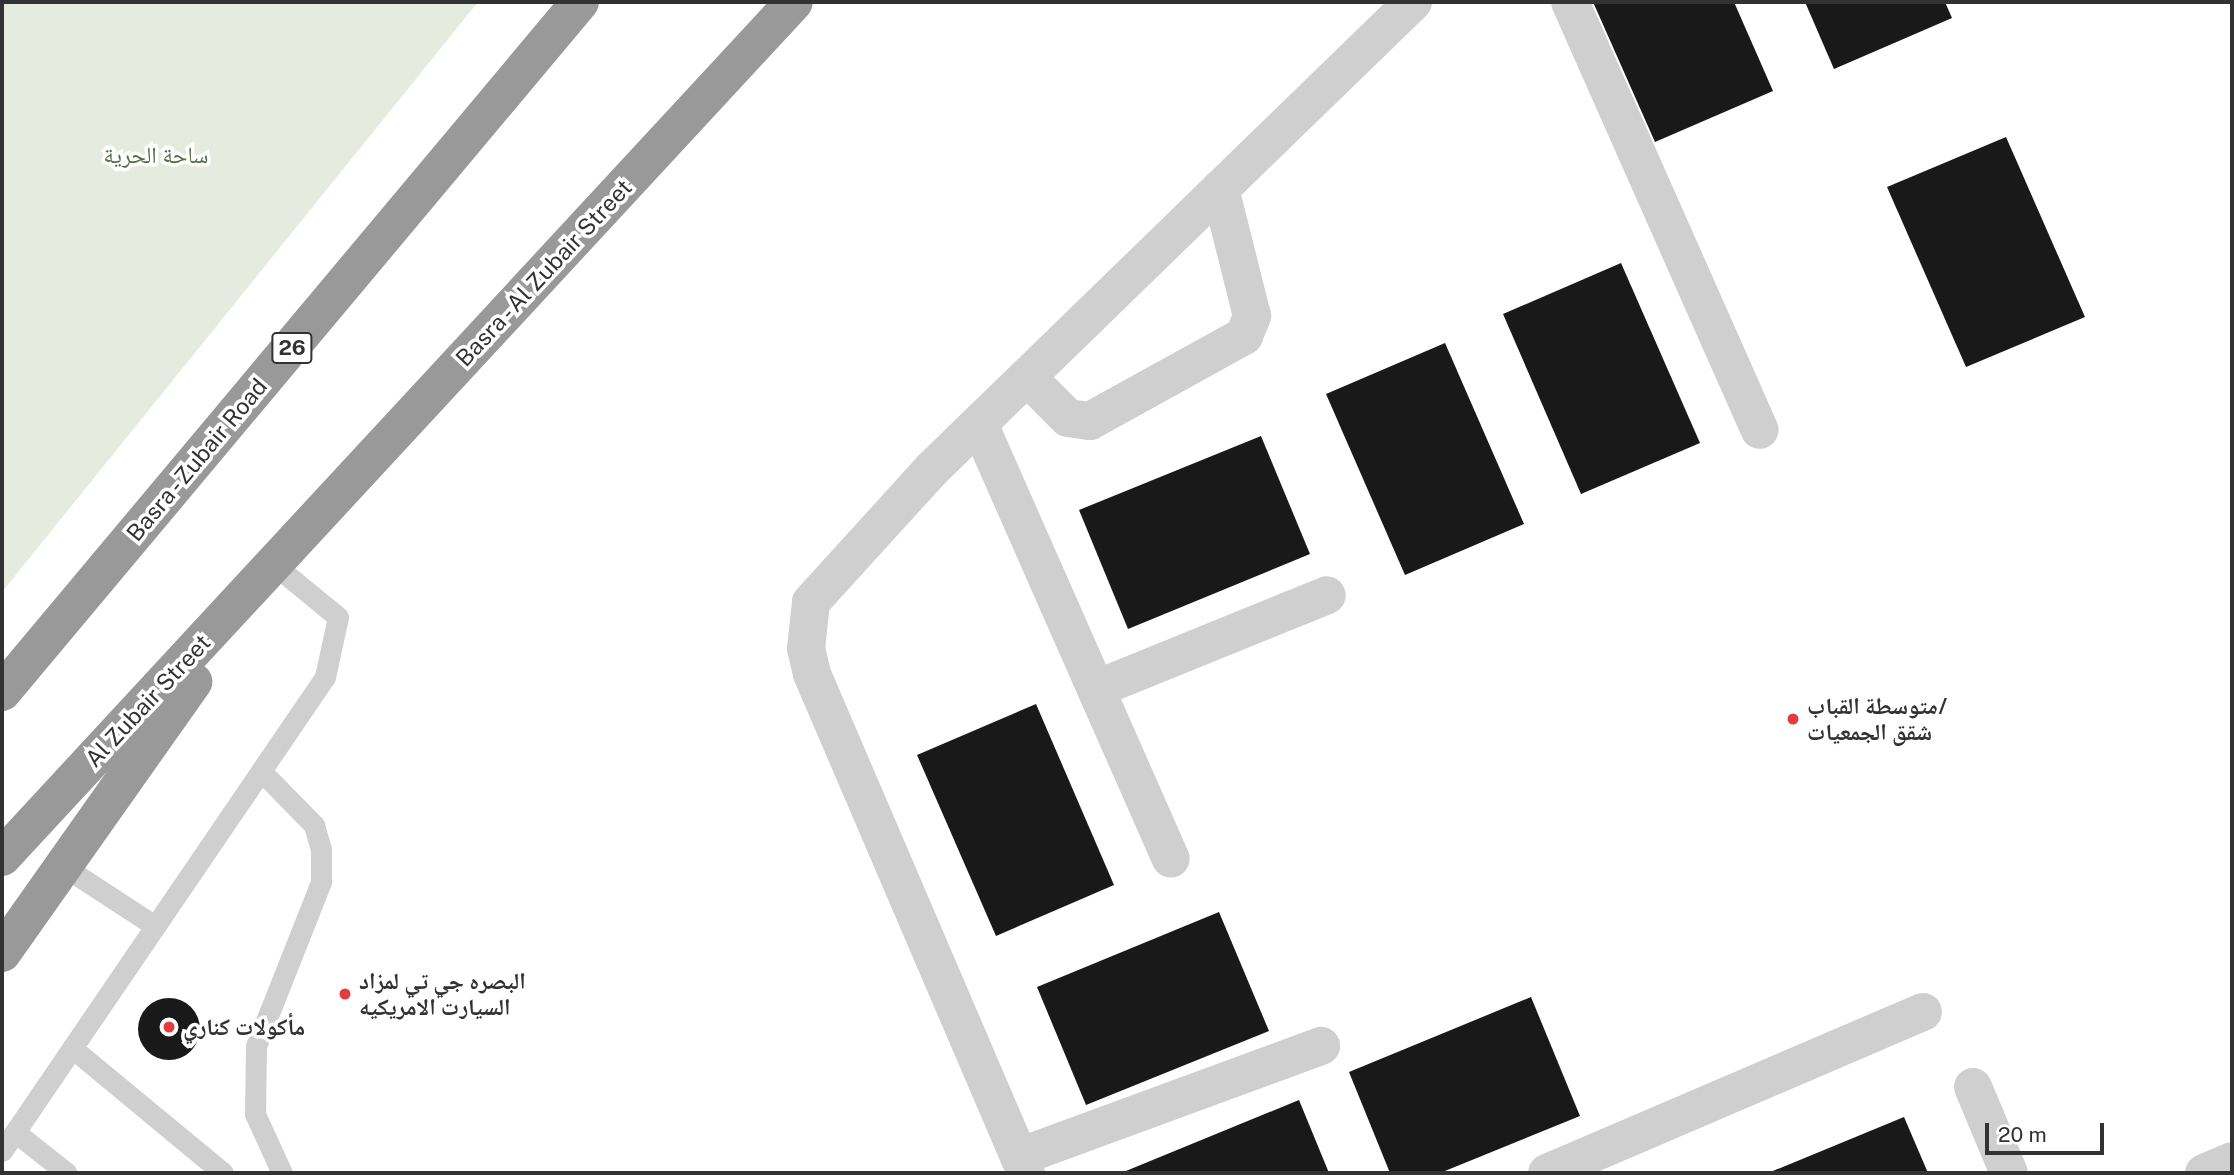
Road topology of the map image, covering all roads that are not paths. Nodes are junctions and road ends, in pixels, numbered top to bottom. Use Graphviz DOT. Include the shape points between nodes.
graph roads {
  1 [pos="580,2"];
  2 [pos="793,2"];
  3 [pos="1413,2"];
  4 [pos="1570,2"];
  5 [pos="1220,190"];
  6 [pos="1027,377"];
  7 [pos="979,424"];
  8 [pos="1760,430"];
  9 [pos="285,555"];
  10 [pos="1327,595"];
  11 [pos="1096,689"];
  12 [pos="2,692"];
  13 [pos="263,773"];
  14 [pos="2,858"];
  15 [pos="1171,859"];
  16 [pos="60,864"];
  17 [pos="155,926"];
  18 [pos="2,953"];
  19 [pos="1923,1012"];
  20 [pos="1321,1046"];
  21 [pos="72,1048"];
  22 [pos="1973,1087"];
  23 [pos="15,1132"];
  24 [pos="2,1151"];
  25 [pos="2232,1161"];
  26 [pos="1022,1165"];
  27 [pos="67,1173"];
  28 [pos="223,1173"];
  29 [pos="282,1173"];
  30 [pos="1547,1173"];
  31 [pos="2009,1173"];
  32 [pos="2204,1173"];
  1 -- 12 [label="highway, Basra - Zubair Road / 26"];
  2 -- 9 [label="highway, Basra - Al Zubair Street"];
  3 -- 5 [label="street"];
  4 -- 8 [label="street"];
  5 -- 6 [label="street"];
  5 -- 6 [label="street" via="1252,316 1244,336 1090,421 1068,418"];
  6 -- 7 [label="street"];
  7 -- 11 [label="street"];
  7 -- 26 [label="street" via="811,602 806,649"];
  9 -- 13 [label="lane" via="338,617 337,638 324,677"];
  9 -- 14 [label="highway, Al Zubair Street"];
  9 -- 16 [label="highway"];
  10 -- 11 [label="street"];
  11 -- 15 [label="street"];
  13 -- 17 [label="lane"];
  13 -- 29 [label="lane" via="314,825 321,850 321,882 256,1046 255,1114"];
  16 -- 17 [label="lane"];
  16 -- 18 [label="highway"];
  17 -- 21 [label="lane"];
  19 -- 30 [label="street"];
  20 -- 26 [label="street"];
  21 -- 23 [label="lane"];
  21 -- 28 [label="lane"];
  22 -- 31 [label="street"];
  23 -- 24 [label="lane"];
  23 -- 27 [label="lane"];
  25 -- 32 [label="street"];
}
